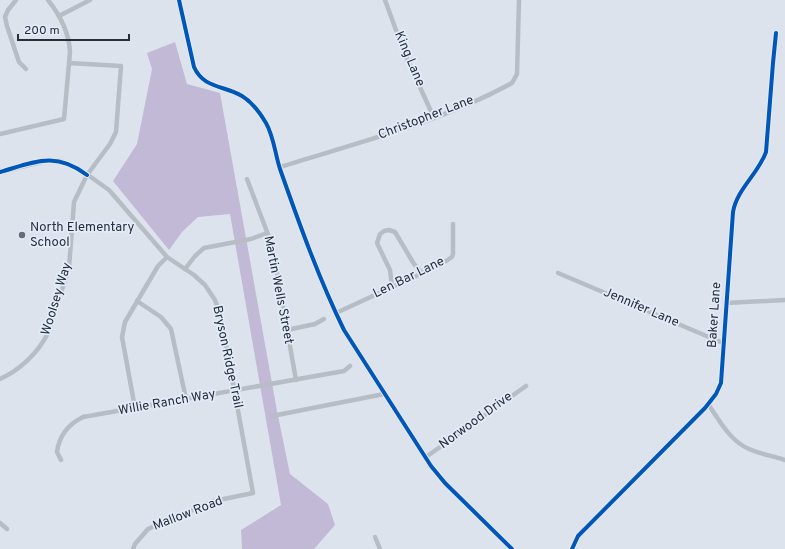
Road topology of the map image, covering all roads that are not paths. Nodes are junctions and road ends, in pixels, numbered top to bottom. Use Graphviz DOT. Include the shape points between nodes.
graph roads {
  1 [pos="16,0"];
  2 [pos="48,0"];
  3 [pos="90,0"];
  4 [pos="179,0"];
  5 [pos="385,0"];
  6 [pos="519,0"];
  7 [pos="60,16"];
  8 [pos="776,33"];
  9 [pos="69,63"];
  10 [pos="26,69"];
  11 [pos="434,118"];
  12 [pos="0,134"];
  13 [pos="280,167"];
  14 [pos="0,172"];
  15 [pos="87,175"];
  16 [pos="246,179"];
  17 [pos="452,224"];
  18 [pos="267,233"];
  19 [pos="167,257"];
  20 [pos="185,269"];
  21 [pos="422,273"];
  22 [pos="558,273"];
  23 [pos="392,286"];
  24 [pos="785,300"];
  25 [pos="137,301"];
  26 [pos="726,303"];
  27 [pos="336,313"];
  28 [pos="324,319"];
  29 [pos="287,330"];
  30 [pos="723,343"];
  31 [pos="350,366"];
  32 [pos="0,379"];
  33 [pos="296,380"];
  34 [pos="526,386"];
  35 [pos="234,391"];
  36 [pos="384,394"];
  37 [pos="186,399"];
  38 [pos="708,404"];
  39 [pos="135,408"];
  40 [pos="272,416"];
  41 [pos="426,457"];
  42 [pos="62,460"];
  43 [pos="785,460"];
  44 [pos="253,494"];
  45 [pos="0,523"];
  46 [pos="8,529"];
  47 [pos="375,537"];
  48 [pos="132,549"];
  49 [pos="380,549"];
  50 [pos="512,549"];
  51 [pos="572,549"];
  1 -- 10 [label="street" via="8,10 7,26 19,62"];
  2 -- 7 [label="street"];
  3 -- 7 [label="street"];
  4 -- 13 [label="street" via="196,72 206,82 239,94 253,105 271,134"];
  5 -- 11 [label="street, King Lane" via="404,52"];
  6 -- 11 [label="street, Christopher Lane" via="517,74 514,80 511,84"];
  7 -- 9 [label="street" via="68,35"];
  8 -- 26 [label="street, Baker Lane" via="767,146 763,159 734,205"];
  9 -- 12 [label="street" via="64,119"];
  9 -- 15 [label="street, Woolsey Way" via="121,66 116,132"];
  11 -- 13 [label="street, Christopher Lane"];
  13 -- 27 [label="street"];
  14 -- 15 [label="street, Bryson Ridge Trail" via="50,160 68,164"];
  15 -- 19 [label="street, Bryson Ridge Trail" via="109,190"];
  15 -- 32 [label="street, Woolsey Way" via="74,202 69,268 48,334 33,355"];
  16 -- 18 [label="street, Martin Wells Street"];
  17 -- 21 [label="street, Len Bar Lane" via="452,258"];
  18 -- 20 [label="street" via="251,240 204,248"];
  18 -- 29 [label="street, Martin Wells Street" via="272,245"];
  19 -- 20 [label="street, Bryson Ridge Trail"];
  19 -- 25 [label="street" via="158,266"];
  20 -- 35 [label="street, Bryson Ridge Trail" via="205,285 215,300 221,317"];
  21 -- 23 [label="street, Len Bar Lane"];
  21 -- 23 [label="street" via="395,232 384,231 377,243 390,270"];
  22 -- 30 [label="street, Jennifer Lane"];
  23 -- 27 [label="street, Len Bar Lane"];
  24 -- 26 [label="street"];
  25 -- 37 [label="street" via="161,317 171,329"];
  25 -- 39 [label="street" via="125,322 122,337"];
  26 -- 30 [label="street, Baker Lane"];
  27 -- 36 [label="street"];
  28 -- 29 [label="street" via="315,324"];
  29 -- 33 [label="street, Martin Wells Street"];
  30 -- 38 [label="street, Baker Lane" via="720,386"];
  31 -- 33 [label="street, Willie Ranch Way" via="344,370"];
  33 -- 35 [label="street, Willie Ranch Way"];
  34 -- 41 [label="street, Norwood Drive"];
  35 -- 37 [label="street, Willie Ranch Way"];
  35 -- 44 [label="street, Bryson Ridge Trail"];
  36 -- 40 [label="street"];
  36 -- 41 [label="street"];
  37 -- 39 [label="street, Willie Ranch Way"];
  38 -- 43 [label="street" via="729,435 741,445"];
  38 -- 51 [label="street, Baker Lane" via="578,536"];
  39 -- 42 [label="street, Willie Ranch Way" via="83,417 73,423 58,445 57,452"];
  41 -- 50 [label="street" via="445,483"];
  44 -- 48 [label="street, Mallow Road" via="214,502 148,529"];
  45 -- 46 [label="street"];
  47 -- 49 [label="street"];
}
